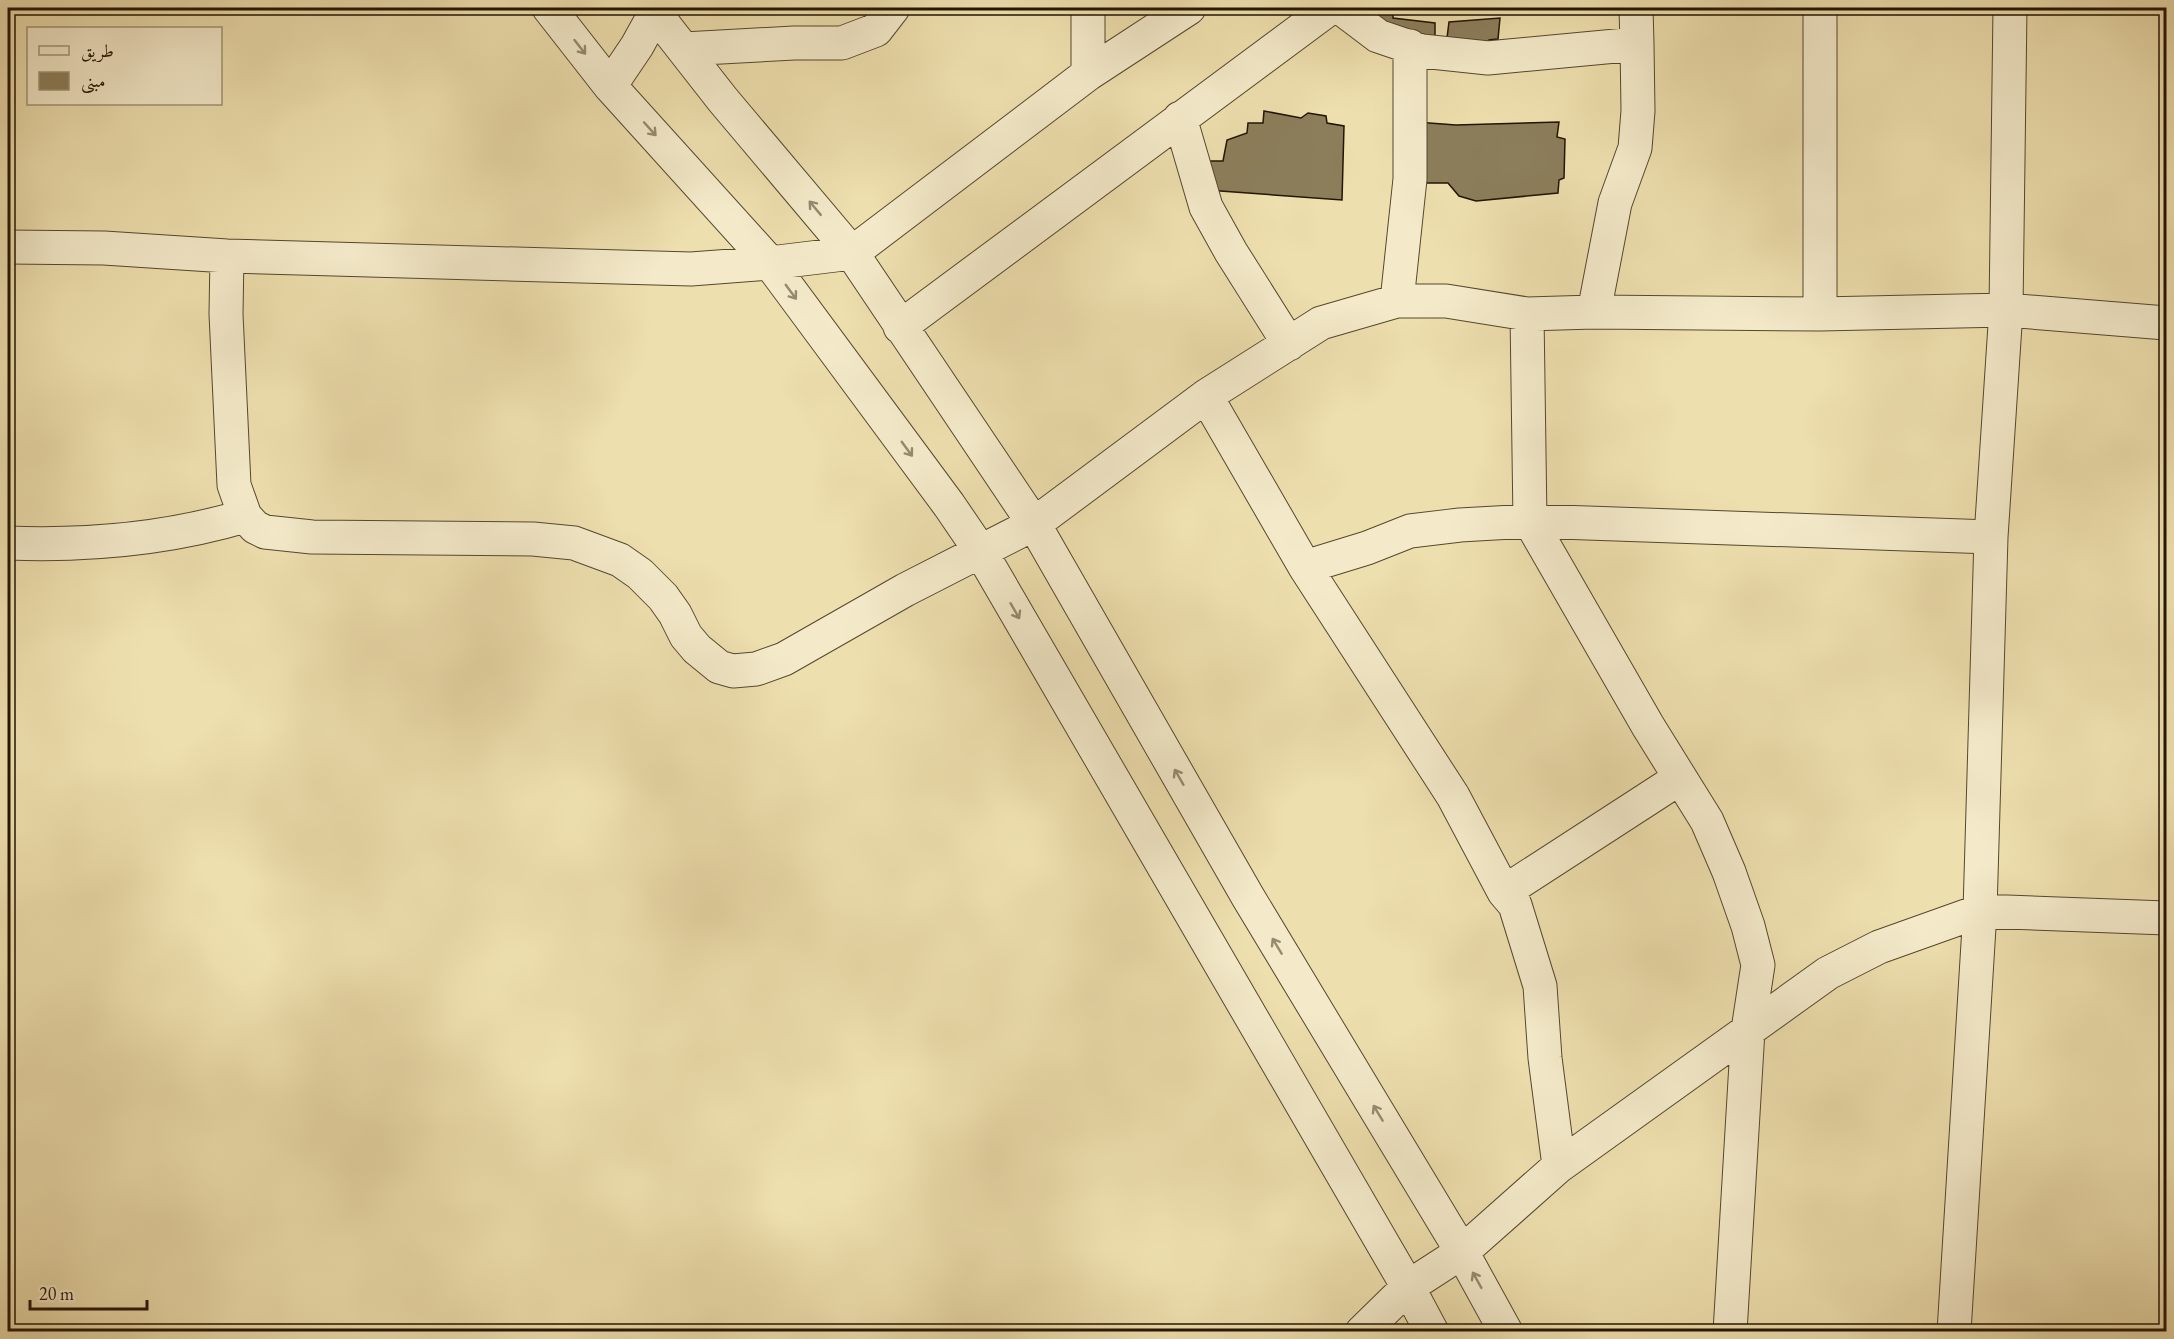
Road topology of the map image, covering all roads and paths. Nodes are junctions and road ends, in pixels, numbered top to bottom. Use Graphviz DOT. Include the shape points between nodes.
graph roads {
  1 [pos="549,8"];
  2 [pos="893,8"];
  3 [pos="1088,8"];
  4 [pos="1189,8"];
  5 [pos="1330,8"];
  6 [pos="1341,8"];
  7 [pos="1636,8"];
  8 [pos="1820,8"];
  9 [pos="2010,8"];
  10 [pos="655,10"];
  11 [pos="1637,44"];
  12 [pos="1410,46"];
  13 [pos="684,49"];
  14 [pos="1088,74"];
  15 [pos="610,86"];
  16 [pos="1180,118"];
  17 [pos="8,247"];
  18 [pos="852,253"];
  19 [pos="227,256"];
  20 [pos="770,264"];
  21 [pos="1397,301"];
  22 [pos="2006,310"];
  23 [pos="1594,312"];
  24 [pos="1527,314"];
  25 [pos="1820,314"];
  26 [pos="2166,323"];
  27 [pos="900,327"];
  28 [pos="1289,344"];
  29 [pos="1206,396"];
  30 [pos="245,516"];
  31 [pos="1530,521"];
  32 [pos="1034,524"];
  33 [pos="1991,537"];
  34 [pos="8,543"];
  35 [pos="981,552"];
  36 [pos="1305,567"];
  37 [pos="1680,778"];
  38 [pos="1504,892"];
  39 [pos="1980,911"];
  40 [pos="2166,918"];
  41 [pos="1748,1030"];
  42 [pos="1559,1166"];
  43 [pos="1462,1252"];
  44 [pos="1408,1287"];
  45 [pos="1362,1332"];
  46 [pos="1432,1332"];
  47 [pos="1506,1332"];
  48 [pos="1730,1332"];
  49 [pos="1954,1332"];
  1 -- 15 [label="street, one-way"];
  2 -- 13 [label="street" via="876,30 842,44"];
  3 -- 14 [label="street"];
  4 -- 14 [label="street"];
  5 -- 16 [label="street"];
  6 -- 12 [label="street" via="1378,36"];
  7 -- 11 [label="street"];
  8 -- 25 [label="street"];
  9 -- 22 [label="street"];
  10 -- 13 [label="street"];
  10 -- 15 [label="street"];
  11 -- 12 [label="street" via="1488,58 1422,51"];
  11 -- 23 [label="street" via="1635,148 1615,203"];
  12 -- 21 [label="street" via="1410,179"];
  18 -- 13 [label="street, one-way"];
  14 -- 18 [label="street"];
  15 -- 20 [label="street, one-way"];
  16 -- 27 [label="street"];
  16 -- 28 [label="street" via="1206,207"];
  17 -- 19 [label="street"];
  18 -- 20 [label="street"];
  18 -- 27 [label="street"];
  19 -- 20 [label="street" via="680,269"];
  19 -- 30 [label="street" via="232,469"];
  20 -- 35 [label="street, one-way"];
  21 -- 24 [label="street" via="1446,301"];
  21 -- 28 [label="street" via="1321,323"];
  22 -- 25 [label="street"];
  22 -- 26 [label="street"];
  22 -- 33 [label="street"];
  23 -- 24 [label="street"];
  23 -- 25 [label="street"];
  24 -- 31 [label="street"];
  27 -- 32 [label="street"];
  28 -- 29 [label="street"];
  29 -- 32 [label="street"];
  29 -- 36 [label="street"];
  30 -- 34 [label="street" via="148,537 90,543"];
  30 -- 35 [label="street" via="255,527 279,534 574,543 620,560 640,574 663,597 697,649 719,667 733,671 756,669 784,659"];
  31 -- 33 [label="street"];
  31 -- 36 [label="street" via="1410,531"];
  31 -- 37 [label="street"];
  32 -- 35 [label="street"];
  43 -- 32 [label="street, one-way" via="1248,897"];
  33 -- 39 [label="street"];
  35 -- 44 [label="street, one-way"];
  36 -- 38 [label="street" via="1453,796"];
  37 -- 38 [label="street"];
  37 -- 41 [label="street" via="1707,821 1748,926 1758,965"];
  38 -- 42 [label="street" via="1515,905 1540,986"];
  39 -- 40 [label="street"];
  39 -- 41 [label="street" via="1879,947 1828,973"];
  39 -- 49 [label="street"];
  41 -- 42 [label="street"];
  41 -- 48 [label="street"];
  42 -- 43 [label="street"];
  43 -- 44 [label="street"];
  47 -- 43 [label="street, one-way"];
  44 -- 45 [label="street"];
  44 -- 46 [label="street"];
}
